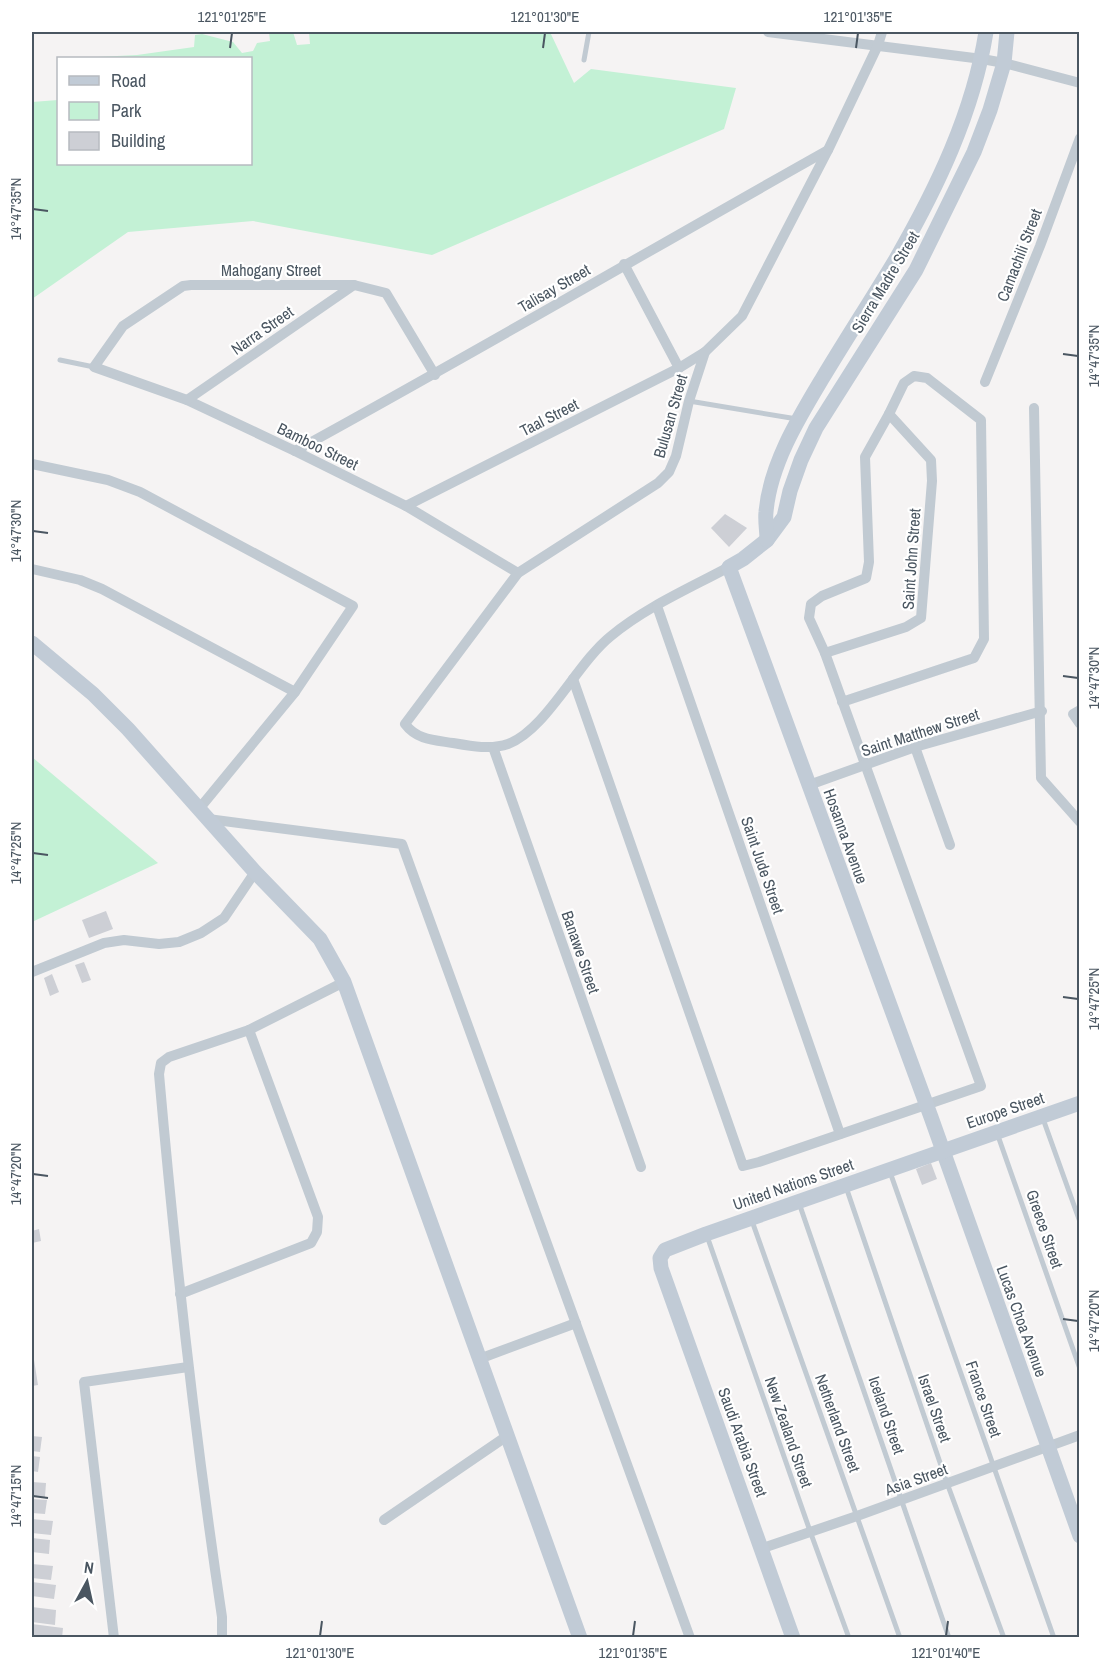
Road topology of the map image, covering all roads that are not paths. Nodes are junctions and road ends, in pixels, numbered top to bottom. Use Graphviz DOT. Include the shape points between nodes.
graph roads {
  1 [pos="589,32"];
  2 [pos="768,32"];
  3 [pos="882,32"];
  4 [pos="986,32"];
  5 [pos="1007,32"];
  6 [pos="878,45"];
  7 [pos="584,60"];
  8 [pos="982,60"];
  9 [pos="1004,63"];
  10 [pos="1080,83"];
  11 [pos="1080,138"];
  12 [pos="828,150"];
  13 [pos="624,264"];
  14 [pos="354,285"];
  15 [pos="853,327"];
  16 [pos="873,339"];
  17 [pos="705,352"];
  18 [pos="60,360"];
  19 [pos="94,367"];
  20 [pos="679,368"];
  21 [pos="435,375"];
  22 [pos="985,382"];
  23 [pos="187,400"];
  24 [pos="689,401"];
  25 [pos="1034,408"];
  26 [pos="890,414"];
  27 [pos="798,419"];
  28 [pos="295,451"];
  29 [pos="32,464"];
  30 [pos="406,506"];
  31 [pos="767,540"];
  32 [pos="729,567"];
  33 [pos="32,569"];
  34 [pos="518,573"];
  35 [pos="657,606"];
  36 [pos="32,643"];
  37 [pos="825,653"];
  38 [pos="573,679"];
  39 [pos="295,692"];
  40 [pos="842,702"];
  41 [pos="1080,710"];
  42 [pos="1041,711"];
  43 [pos="405,724"];
  44 [pos="1080,724"];
  45 [pos="493,747"];
  46 [pos="915,747"];
  47 [pos="864,766"];
  48 [pos="808,785"];
  49 [pos="203,814"];
  50 [pos="1080,822"];
  51 [pos="950,845"];
  52 [pos="255,872"];
  53 [pos="32,972"];
  54 [pos="344,982"];
  55 [pos="249,1030"];
  56 [pos="1080,1103"];
  57 [pos="928,1110"];
  58 [pos="1042,1116"];
  59 [pos="996,1132"];
  60 [pos="840,1134"];
  61 [pos="942,1150"];
  62 [pos="641,1167"];
  63 [pos="889,1170"];
  64 [pos="845,1186"];
  65 [pos="798,1202"];
  66 [pos="751,1218"];
  67 [pos="1080,1222"];
  68 [pos="706,1234"];
  69 [pos="660,1258"];
  70 [pos="180,1294"];
  71 [pos="576,1323"];
  72 [pos="479,1359"];
  73 [pos="189,1367"];
  74 [pos="1080,1370"];
  75 [pos="1080,1435"];
  76 [pos="507,1436"];
  77 [pos="1048,1446"];
  78 [pos="993,1467"];
  79 [pos="947,1483"];
  80 [pos="902,1500"];
  81 [pos="857,1516"];
  82 [pos="384,1520"];
  83 [pos="810,1531"];
  84 [pos="1080,1536"];
  85 [pos="763,1548"];
  86 [pos="114,1638"];
  87 [pos="222,1638"];
  88 [pos="580,1638"];
  89 [pos="690,1638"];
  90 [pos="793,1638"];
  91 [pos="849,1638"];
  92 [pos="900,1638"];
  93 [pos="949,1638"];
  94 [pos="1004,1638"];
  95 [pos="1054,1638"];
  1 -- 7 [label="lane"];
  2 -- 6 [label="street"];
  3 -- 6 [label="street, Bulusan Street"];
  4 -- 8 [label="main road, Sierra Madre Street"];
  5 -- 9 [label="main road, Sierra Madre Street"];
  6 -- 8 [label="street"];
  6 -- 12 [label="street, Bulusan Street"];
  8 -- 9 [label="street"];
  8 -- 15 [label="main road, Sierra Madre Street" via="970,103 937,182"];
  9 -- 10 [label="street"];
  9 -- 16 [label="main road, Sierra Madre Street" via="990,110 955,194 916,270"];
  11 -- 22 [label="street, Camachili Street"];
  12 -- 13 [label="street, Talisay Street"];
  12 -- 17 [label="street, Bulusan Street" via="742,316"];
  13 -- 20 [label="street"];
  13 -- 21 [label="street, Talisay Street"];
  14 -- 19 [label="street, Mahogany Street" via="183,286 123,326"];
  14 -- 21 [label="street, Mahogany Street" via="386,294"];
  14 -- 23 [label="street, Narra Street"];
  15 -- 16 [label="main road"];
  15 -- 27 [label="main road, Sierra Madre Street"];
  16 -- 31 [label="main road, Sierra Madre Street" via="816,428 797,470 784,517"];
  17 -- 20 [label="street, Taal Street"];
  17 -- 24 [label="street, Bulusan Street"];
  18 -- 19 [label="lane"];
  19 -- 23 [label="street, Bamboo Street"];
  20 -- 30 [label="street, Taal Street"];
  21 -- 28 [label="street, Talisay Street"];
  23 -- 28 [label="street, Bamboo Street"];
  24 -- 27 [label="lane"];
  24 -- 34 [label="street, Bulusan Street" via="669,472 658,483"];
  25 -- 42 [label="street"];
  26 -- 37 [label="street" via="865,457 869,562 866,578 811,604 809,618"];
  26 -- 37 [label="street, Saint John Street" via="931,460 921,618 906,627"];
  26 -- 40 [label="street" via="904,383 915,376 927,378 981,420 984,639 974,658"];
  27 -- 31 [label="main road, Sierra Madre Street" via="772,485 766,513"];
  28 -- 30 [label="street, Bamboo Street"];
  29 -- 39 [label="street" via="108,480 140,492 353,606"];
  30 -- 34 [label="street, Bamboo Street"];
  31 -- 32 [label="main road, Sierra Madre Street"];
  32 -- 35 [label="street, Sierra Madre Street"];
  32 -- 48 [label="main road, Hosanna Avenue"];
  33 -- 39 [label="street" via="102,589"];
  34 -- 43 [label="street, Bulusan Street"];
  35 -- 38 [label="street, Sierra Madre Street" via="610,636"];
  35 -- 60 [label="street, Saint Jude Street"];
  36 -- 49 [label="main road" via="93,694"];
  37 -- 40 [label="street"];
  38 -- 45 [label="street, Sierra Madre Street" via="522,737"];
  38 -- 60 [label="street" via="743,1166"];
  39 -- 49 [label="street"];
  40 -- 47 [label="street"];
  41 -- 44 [label="street" via="1073,714"];
  42 -- 46 [label="street, Saint Matthew Street"];
  42 -- 50 [label="street" via="1041,778"];
  43 -- 45 [label="street, Sierra Madre Street" via="422,738"];
  45 -- 62 [label="street, Banawe Street"];
  46 -- 47 [label="street, Saint Matthew Street"];
  46 -- 51 [label="street"];
  47 -- 48 [label="street, Saint Matthew Street"];
  47 -- 57 [label="street" via="981,1086"];
  48 -- 57 [label="main road, Hosanna Avenue"];
  49 -- 52 [label="main road"];
  49 -- 71 [label="street" via="402,844"];
  52 -- 53 [label="street" via="224,918 201,933 179,942 104,943"];
  52 -- 54 [label="main road" via="320,939"];
  54 -- 55 [label="street"];
  54 -- 72 [label="main road"];
  55 -- 70 [label="street" via="161,1063"];
  55 -- 70 [label="street" via="318,1217 317,1232 311,1243"];
  56 -- 58 [label="main road, Europe Street"];
  57 -- 60 [label="street"];
  57 -- 61 [label="main road, Lucas Choa Avenue"];
  58 -- 59 [label="main road, Europe Street"];
  58 -- 67 [label="lane"];
  59 -- 61 [label="main road, Europe Street"];
  59 -- 74 [label="lane, Greece Street"];
  61 -- 63 [label="main road, United Nations Street"];
  61 -- 77 [label="main road, Lucas Choa Avenue"];
  63 -- 64 [label="main road, United Nations Street"];
  63 -- 78 [label="lane, France Street"];
  64 -- 65 [label="main road, United Nations Street"];
  64 -- 79 [label="lane, Israel Street"];
  65 -- 66 [label="main road, United Nations Street"];
  65 -- 80 [label="lane, Iceland Street"];
  66 -- 68 [label="main road, United Nations Street"];
  66 -- 81 [label="lane, Netherland Street"];
  68 -- 69 [label="main road, United Nations Street" via="666,1250"];
  68 -- 83 [label="lane, New Zealand Street"];
  69 -- 85 [label="main road, Saudi Arabia Street"];
  70 -- 73 [label="street"];
  71 -- 72 [label="street"];
  71 -- 89 [label="street"];
  72 -- 76 [label="main road"];
  73 -- 86 [label="street" via="84,1382"];
  73 -- 87 [label="street"];
  75 -- 77 [label="street, Asia Street"];
  76 -- 82 [label="street"];
  76 -- 88 [label="main road"];
  77 -- 78 [label="street, Asia Street"];
  77 -- 84 [label="main road, Lucas Choa Avenue"];
  78 -- 79 [label="street, Asia Street"];
  78 -- 95 [label="lane, France Street"];
  79 -- 80 [label="street, Asia Street"];
  79 -- 94 [label="lane, Israel Street"];
  80 -- 81 [label="street, Asia Street"];
  80 -- 93 [label="lane, Iceland Street"];
  81 -- 83 [label="street, Asia Street"];
  81 -- 92 [label="lane, Netherland Street"];
  83 -- 85 [label="street, Asia Street"];
  83 -- 91 [label="lane, New Zealand Street"];
  85 -- 90 [label="main road, Saudi Arabia Street"];
}
